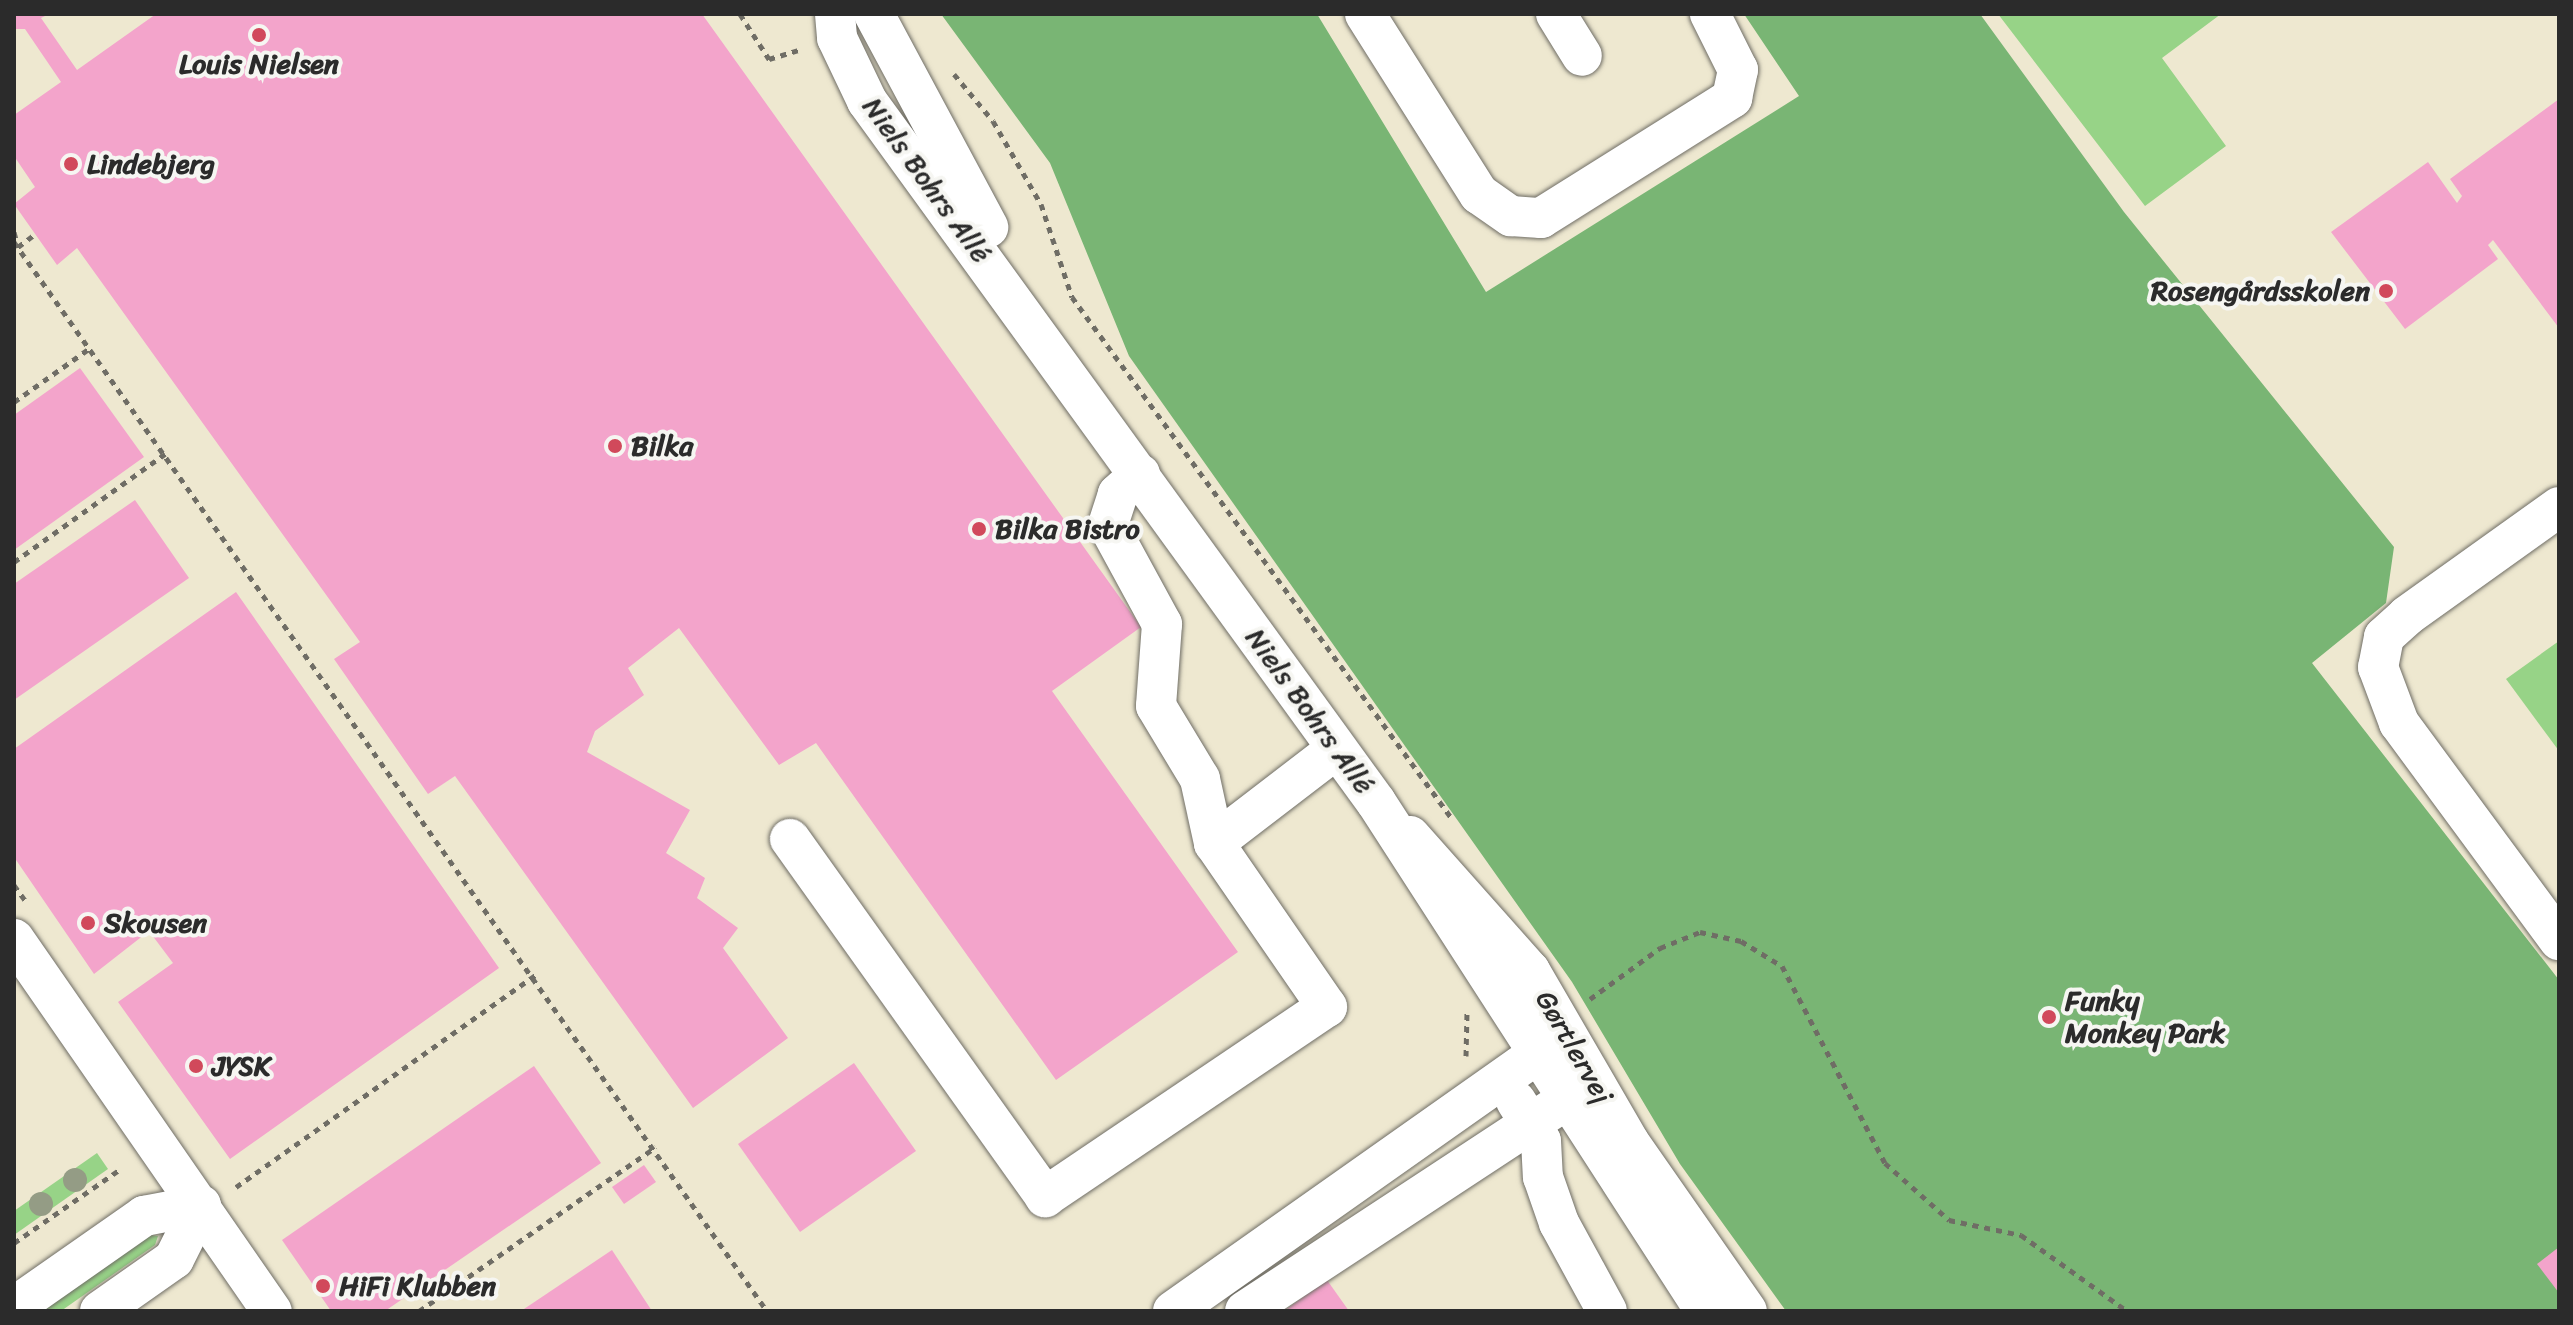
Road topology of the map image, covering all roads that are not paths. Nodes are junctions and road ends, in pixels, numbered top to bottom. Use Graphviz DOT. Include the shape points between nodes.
graph roads {
  1 [pos="835,14"];
  2 [pos="874,14"];
  3 [pos="1365,14"];
  4 [pos="1556,14"];
  5 [pos="1710,14"];
  6 [pos="1582,56"];
  7 [pos="1070,374"];
  8 [pos="1140,474"];
  9 [pos="2559,507"];
  10 [pos="1335,750"];
  11 [pos="1376,802"];
  12 [pos="790,839"];
  13 [pos="1214,843"];
  14 [pos="14,939"];
  15 [pos="2559,940"];
  16 [pos="1575,1018"];
  17 [pos="1536,1058"];
  18 [pos="1502,1080"];
  19 [pos="1579,1092"];
  20 [pos="1531,1123"];
  21 [pos="201,1205"];
  22 [pos="14,1307"];
  23 [pos="100,1311"];
  24 [pos="272,1311"];
  25 [pos="1173,1311"];
  26 [pos="1245,1311"];
  27 [pos="1607,1311"];
  28 [pos="1705,1311"];
  29 [pos="1747,1311"];
  1 -- 7 [label="street, Niels Bohrs Allé" via="837,38 867,101"];
  2 -- 7 [label="street, Niels Bohrs Allé"];
  3 -- 5 [label="street" via="1479,194 1511,216 1541,218 1732,98 1738,70"];
  4 -- 6 [label="street"];
  7 -- 8 [label="street, Niels Bohrs Allé"];
  8 -- 10 [label="street, Niels Bohrs Allé"];
  8 -- 13 [label="street" via="1118,494 1108,525 1162,624 1156,706 1200,779"];
  9 -- 15 [label="street" via="2384,637 2378,667 2399,723"];
  10 -- 11 [label="street, Niels Bohrs Allé"];
  10 -- 13 [label="street"];
  11 -- 16 [label="street, Gørtlervej" via="1464,890"];
  11 -- 17 [label="street, Niels Bohrs Allé"];
  12 -- 13 [label="street" via="1045,1197 1327,1007"];
  14 -- 21 [label="street"];
  16 -- 17 [label="street"];
  16 -- 19 [label="street, Gørtlervej"];
  17 -- 18 [label="street"];
  17 -- 19 [label="street, Gørtlervej"];
  18 -- 20 [label="street"];
  18 -- 25 [label="street"];
  19 -- 20 [label="street"];
  19 -- 28 [label="street, Gørtlervej"];
  19 -- 29 [label="street, Gørtlervej"];
  20 -- 26 [label="street"];
  20 -- 27 [label="street" via="1559,1223"];
  21 -- 22 [label="street" via="144,1216"];
  21 -- 23 [label="street" via="174,1259"];
  21 -- 24 [label="street"];
}
